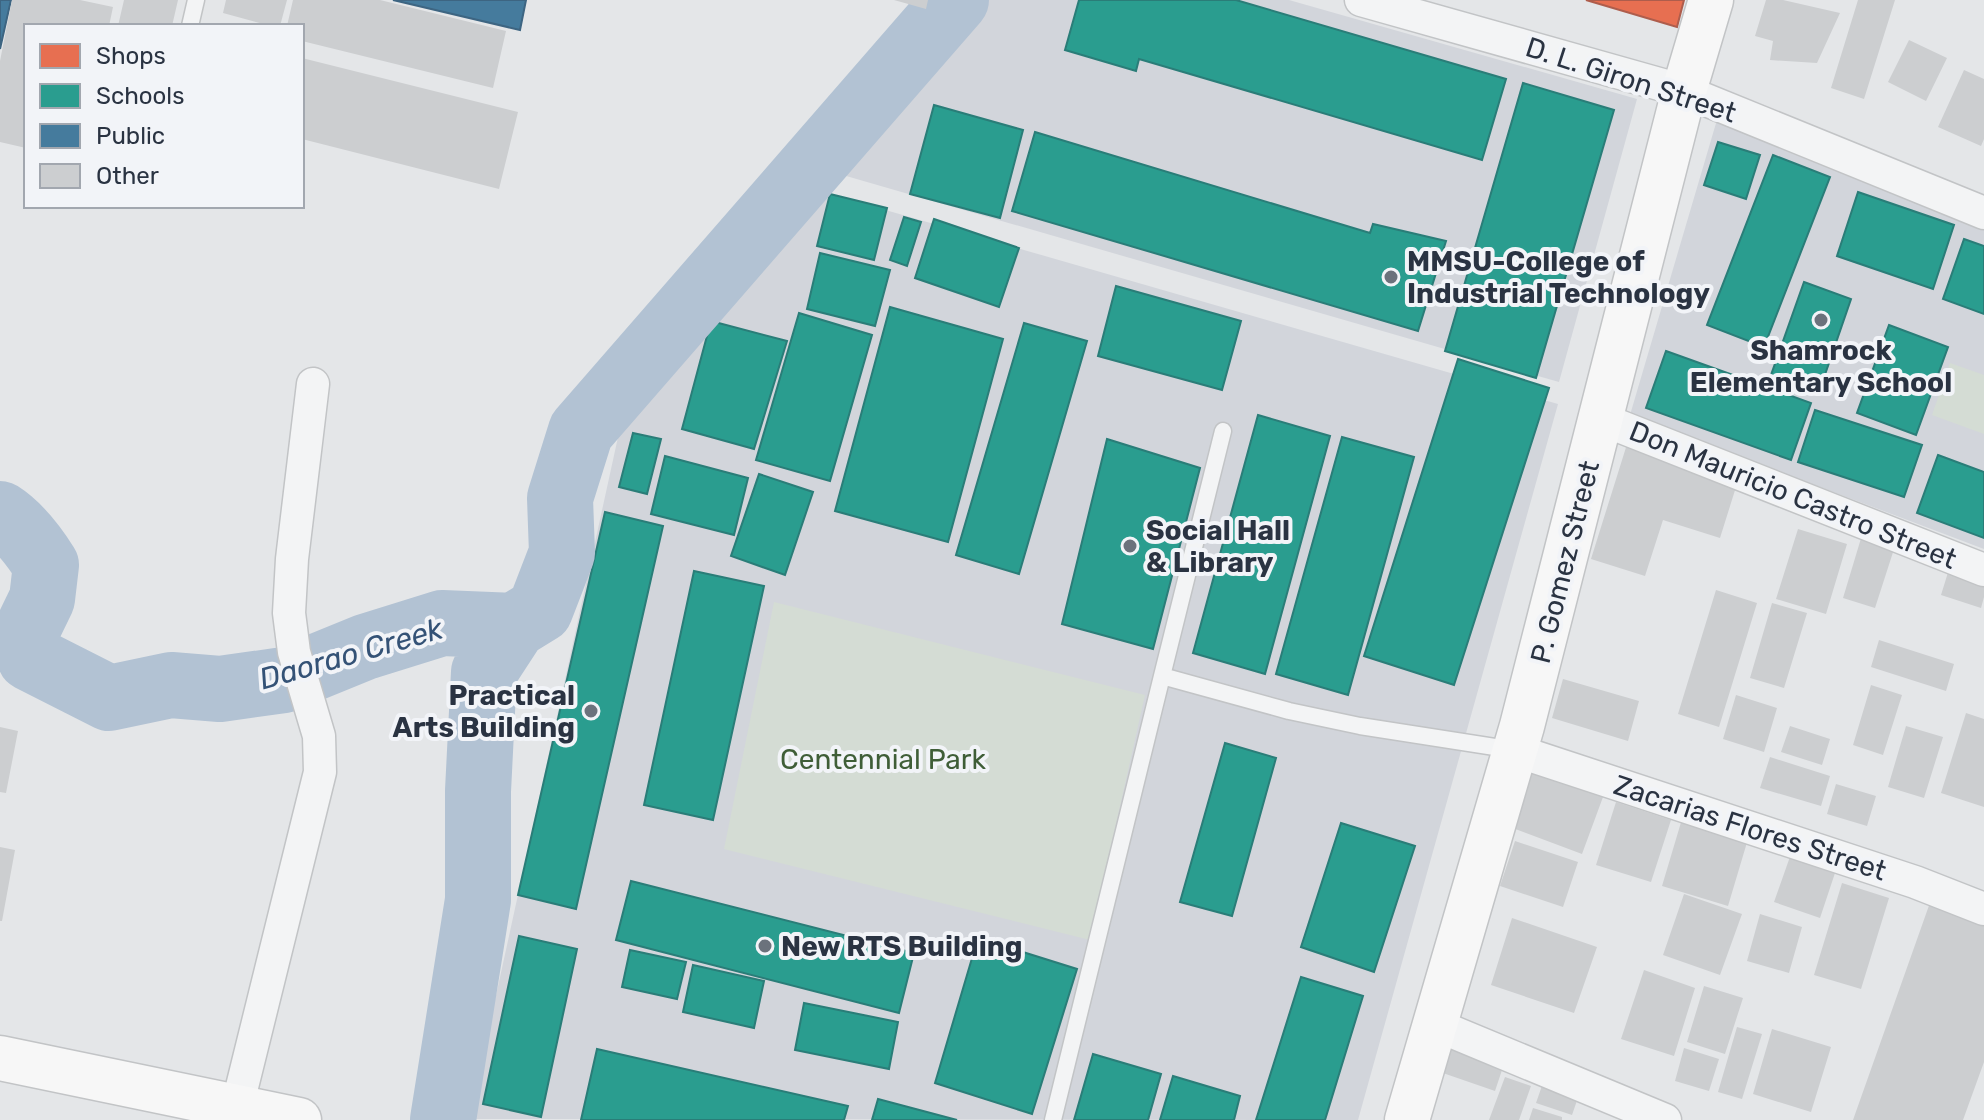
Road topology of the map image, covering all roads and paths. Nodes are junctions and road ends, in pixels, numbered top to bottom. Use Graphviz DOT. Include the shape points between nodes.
graph roads {
  1 [pos="196,0"];
  2 [pos="1361,0"];
  3 [pos="1711,0"];
  4 [pos="190,24"];
  5 [pos="1684,91"];
  6 [pos="1984,213"];
  7 [pos="313,384"];
  8 [pos="1601,419"];
  9 [pos="1223,431"];
  10 [pos="1984,570"];
  11 [pos="1162,676"];
  12 [pos="1514,750"];
  13 [pos="1984,909"];
  14 [pos="1436,1025"];
  15 [pos="0,1058"];
  16 [pos="237,1107"];
  17 [pos="299,1120"];
  18 [pos="1053,1120"];
  19 [pos="1407,1120"];
  20 [pos="1665,1120"];
  1 -- 4 [label="lane"];
  2 -- 5 [label="street, D. L. Giron Street"];
  3 -- 5 [label="main road, P. Gomez Street"];
  5 -- 6 [label="street, D. L. Giron Street"];
  5 -- 8 [label="main road, P. Gomez Street"];
  7 -- 16 [label="street" via="289,613 294,652 319,736 320,772"];
  8 -- 10 [label="street, Don Mauricio Castro Street"];
  8 -- 12 [label="main road, P. Gomez Street"];
  9 -- 11 [label="lane"];
  11 -- 12 [label="lane" via="1360,726"];
  11 -- 18 [label="lane"];
  12 -- 13 [label="street, Zacarias Flores Street"];
  12 -- 14 [label="main road, P. Gomez Street"];
  14 -- 19 [label="main road, P. Gomez Street"];
  14 -- 20 [label="street"];
  15 -- 16 [label="main road"];
  16 -- 17 [label="main road"];
}
